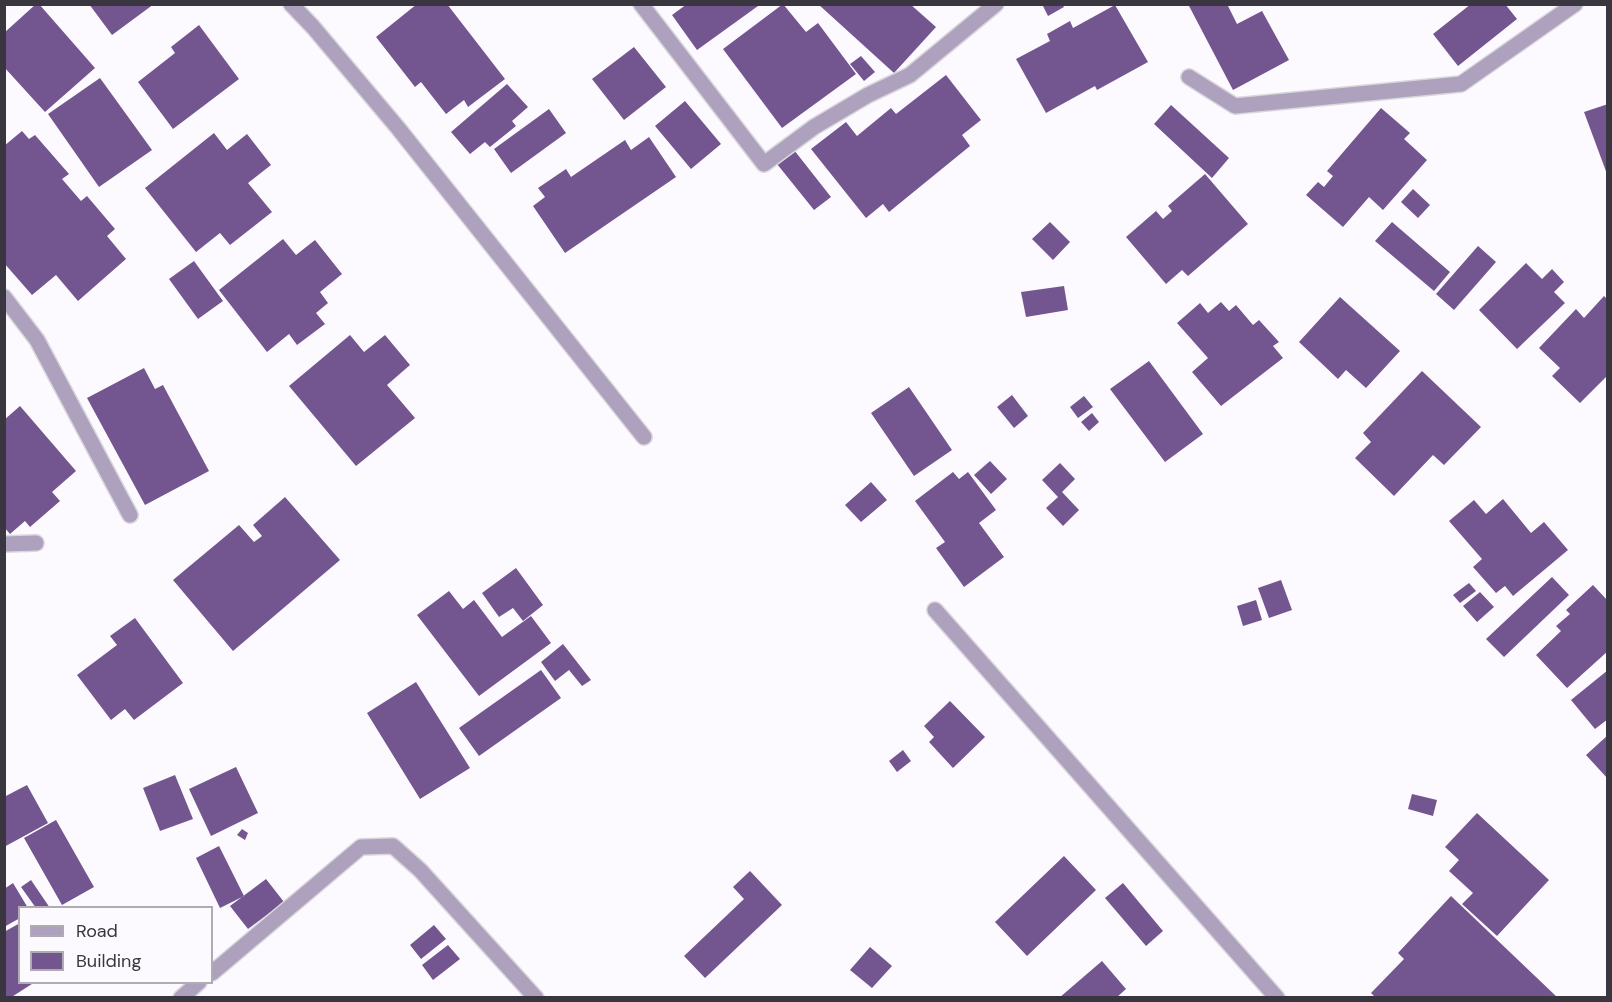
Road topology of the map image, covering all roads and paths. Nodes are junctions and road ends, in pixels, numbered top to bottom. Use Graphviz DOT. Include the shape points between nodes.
graph roads {
  1 [pos="291,4"];
  2 [pos="641,4"];
  3 [pos="996,4"];
  4 [pos="1575,4"];
  5 [pos="1189,77"];
  6 [pos="4,297"];
  7 [pos="644,437"];
  8 [pos="130,515"];
  9 [pos="36,543"];
  10 [pos="4,544"];
  11 [pos="936,610"];
  12 [pos="213,972"];
  13 [pos="197,984"];
  14 [pos="181,998"];
  15 [pos="536,998"];
  16 [pos="1277,998"];
  1 -- 7 [label="street" via="398,128"];
  2 -- 3 [label="street" via="764,164 814,127 910,75"];
  4 -- 5 [label="street" via="1461,84 1235,106"];
  6 -- 8 [label="street" via="37,340"];
  9 -- 10 [label="street"];
  11 -- 16 [label="street"];
  12 -- 15 [label="street" via="361,847 393,846 420,870"];
  13 -- 14 [label="street"];
}
